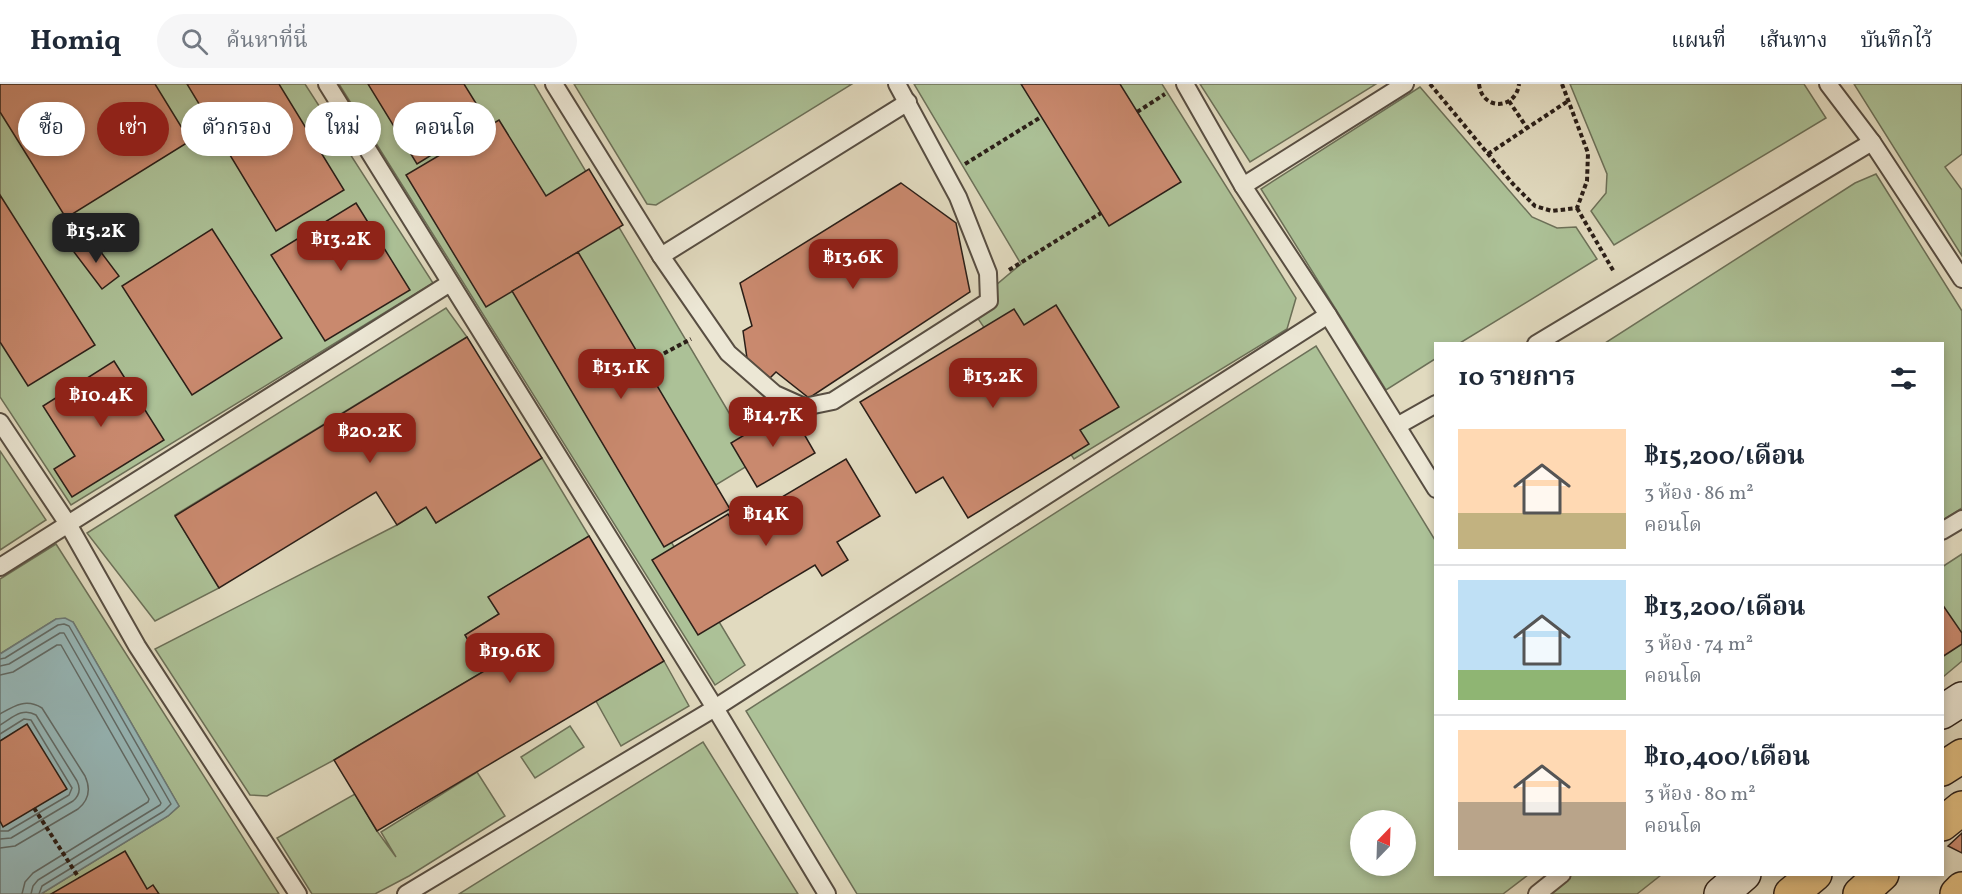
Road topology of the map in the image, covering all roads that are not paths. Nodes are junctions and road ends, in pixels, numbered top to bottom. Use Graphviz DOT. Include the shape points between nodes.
graph roads {
  1 [pos="327,84"];
  2 [pos="554,84"];
  3 [pos="897,84"];
  4 [pos="1405,84"];
  5 [pos="1827,84"];
  6 [pos="1179,87"];
  7 [pos="908,102"];
  8 [pos="1872,142"];
  9 [pos="1243,186"];
  10 [pos="661,256"];
  11 [pos="1962,279"];
  12 [pos="450,283"];
  13 [pos="1328,315"];
  14 [pos="1539,342"];
  15 [pos="1434,405"];
  16 [pos="0,422"];
  17 [pos="1397,426"];
  18 [pos="1434,486"];
  19 [pos="1962,519"];
  20 [pos="68,524"];
  21 [pos="1944,530"];
  22 [pos="0,567"];
  23 [pos="1962,699"];
  24 [pos="715,708"];
  25 [pos="1944,711"];
  26 [pos="1962,756"];
  27 [pos="1944,768"];
  28 [pos="1962,808"];
  29 [pos="1944,822"];
  30 [pos="1560,876"];
  31 [pos="1742,876"];
  32 [pos="1813,876"];
  33 [pos="1880,876"];
  34 [pos="1962,889"];
  35 [pos="298,894"];
  36 [pos="406,894"];
  37 [pos="827,894"];
  38 [pos="1537,894"];
  39 [pos="1720,894"];
  40 [pos="1791,894"];
  41 [pos="1860,894"];
  42 [pos="1957,894"];
  1 -- 12 [label="lane"];
  2 -- 10 [label="lane"];
  3 -- 7 [label="lane"];
  4 -- 9 [label="lane"];
  5 -- 8 [label="lane"];
  6 -- 9 [label="lane"];
  7 -- 10 [label="lane"];
  7 -- 10 [label="lane" via="958,197 988,273 989,302 833,400 804,407 775,394 728,353"];
  8 -- 11 [label="lane"];
  8 -- 14 [label="lane"];
  9 -- 13 [label="lane"];
  12 -- 20 [label="lane"];
  12 -- 24 [label="lane"];
  13 -- 17 [label="lane"];
  13 -- 24 [label="lane"];
  15 -- 17 [label="lane"];
  16 -- 20 [label="lane"];
  17 -- 18 [label="lane"];
  19 -- 21 [label="lane"];
  20 -- 22 [label="lane"];
  20 -- 35 [label="lane" via="137,646"];
  23 -- 25 [label="main road"];
  24 -- 36 [label="lane"];
  24 -- 37 [label="lane"];
  26 -- 27 [label="highway"];
  28 -- 29 [label="highway"];
  30 -- 38 [label="lane"];
  31 -- 39 [label="main road"];
  32 -- 40 [label="highway"];
  33 -- 41 [label="highway"];
  34 -- 42 [label="highway"];
}
